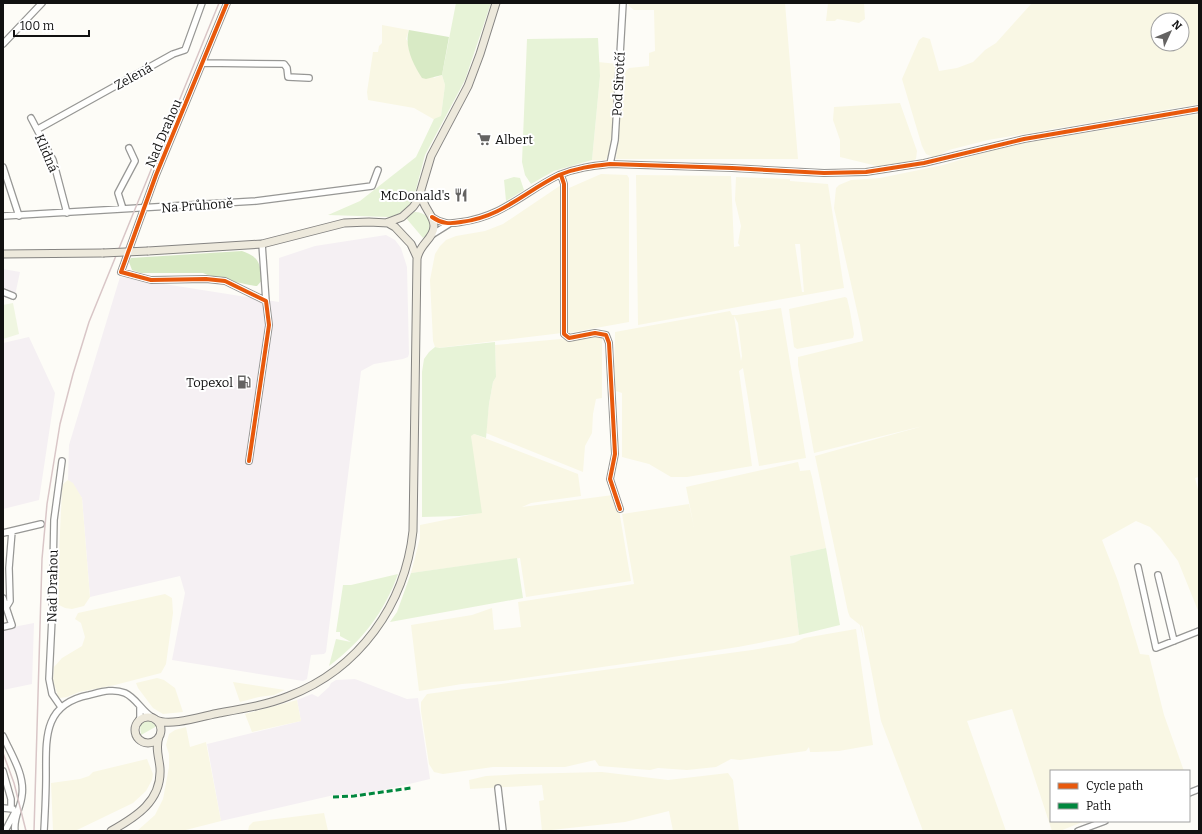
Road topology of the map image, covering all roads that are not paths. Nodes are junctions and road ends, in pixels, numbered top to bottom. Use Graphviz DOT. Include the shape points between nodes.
graph roads {
  1 [pos="42,3"];
  2 [pos="202,3"];
  3 [pos="227,3"];
  4 [pos="496,3"];
  5 [pos="623,3"];
  6 [pos="3,44"];
  7 [pos="203,63"];
  8 [pos="309,78"];
  9 [pos="1199,109"];
  10 [pos="30,118"];
  11 [pos="38,129"];
  12 [pos="129,148"];
  13 [pos="610,164"];
  14 [pos="3,167"];
  15 [pos="378,170"];
  16 [pos="561,175"];
  17 [pos="421,191"];
  18 [pos="145,208"];
  19 [pos="123,209"];
  20 [pos="67,213"];
  21 [pos="407,213"];
  22 [pos="430,215"];
  23 [pos="3,216"];
  24 [pos="19,216"];
  25 [pos="384,223"];
  26 [pos="451,223"];
  27 [pos="402,233"];
  28 [pos="433,234"];
  29 [pos="408,240"];
  30 [pos="426,241"];
  31 [pos="262,244"];
  32 [pos="3,254"];
  33 [pos="417,259"];
  34 [pos="3,292"];
  35 [pos="13,296"];
  36 [pos="266,301"];
  37 [pos="62,461"];
  38 [pos="249,461"];
  39 [pos="620,509"];
  40 [pos="41,524"];
  41 [pos="12,531"];
  42 [pos="3,533"];
  43 [pos="6,568"];
  44 [pos="1138,568"];
  45 [pos="1158,575"];
  46 [pos="3,598"];
  47 [pos="7,606"];
  48 [pos="3,627"];
  49 [pos="1199,631"];
  50 [pos="1174,641"];
  51 [pos="139,705"];
  52 [pos="61,707"];
  53 [pos="154,718"];
  54 [pos="177,721"];
  55 [pos="138,723"];
  56 [pos="160,735"];
  57 [pos="3,736"];
  58 [pos="146,742"];
  59 [pos="158,756"];
  60 [pos="3,771"];
  61 [pos="498,788"];
  62 [pos="3,808"];
  63 [pos="14,810"];
  64 [pos="1102,822"];
  65 [pos="5,831"];
  66 [pos="16,831"];
  67 [pos="44,831"];
  68 [pos="111,831"];
  69 [pos="503,831"];
  70 [pos="1078,831"];
  1 -- 6 [label="street"];
  2 -- 11 [label="street, Zelená" via="185,50 173,54"];
  3 -- 7 [label="street, Nad Drahou"];
  4 -- 17 [label="main road" via="470,80 434,150"];
  5 -- 13 [label="street, Pod Sirotčí" via="615,140"];
  7 -- 8 [label="street" via="284,64 287,66 288,78"];
  7 -- 18 [label="street, Nad Drahou" via="156,175"];
  9 -- 13 [label="street" via="1024,139 880,171 824,173"];
  10 -- 11 [label="street, Klidná"];
  11 -- 20 [label="street, Klidná" via="53,160"];
  12 -- 19 [label="street" via="135,161 118,193"];
  13 -- 16 [label="street" via="582,167"];
  14 -- 24 [label="street"];
  15 -- 18 [label="street, Na Průhoně" via="372,186 256,201"];
  16 -- 26 [label="street" via="491,216"];
  16 -- 39 [label="street" via="564,184 564,334 569,338 595,333 606,335 609,343 615,457 610,479"];
  17 -- 21 [label="main road"];
  17 -- 22 [label="main road" via="422,200"];
  18 -- 19 [label="street, Na Průhoně"];
  18 -- 36 [label="street, Nad Drahou" via="121,272 151,280 206,278 225,281"];
  19 -- 20 [label="street, Na Průhoně"];
  20 -- 24 [label="street, Na Průhoně"];
  21 -- 22 [label="main road" via="420,209"];
  21 -- 25 [label="main road"];
  21 -- 27 [label="main road" via="401,223"];
  22 -- 26 [label="street" via="443,223"];
  22 -- 28 [label="main road" via="434,226"];
  23 -- 24 [label="street, Na Průhoně"];
  25 -- 27 [label="main road"];
  25 -- 31 [label="main road" via="344,223"];
  26 -- 28 [label="street"];
  27 -- 29 [label="main road"];
  28 -- 30 [label="main road"];
  29 -- 30 [label="main road" via="417,243"];
  29 -- 33 [label="main road"];
  30 -- 33 [label="main road" via="420,248"];
  31 -- 32 [label="main road, bridge" via="102,253"];
  31 -- 36 [label="street"];
  33 -- 54 [label="main road" via="413,531 406,571 393,603 382,622 361,648 318,683 271,702"];
  34 -- 35 [label="street"];
  36 -- 38 [label="street" via="269,325"];
  37 -- 52 [label="street, Nad Drahou" via="54,520 49,679 52,694"];
  40 -- 41 [label="street"];
  41 -- 42 [label="street"];
  41 -- 43 [label="street"];
  43 -- 47 [label="street" via="10,601"];
  44 -- 50 [label="street" via="1156,648"];
  45 -- 50 [label="street"];
  46 -- 47 [label="street"];
  47 -- 48 [label="street" via="12,625"];
  49 -- 50 [label="street"];
  51 -- 52 [label="street" via="128,695 112,691 78,697"];
  51 -- 53 [label="street"];
  51 -- 55 [label="street" via="141,713"];
  52 -- 67 [label="street" via="50,723 46,739"];
  53 -- 54 [label="main road" via="164,722"];
  53 -- 55 [label="main road" via="146,717"];
  53 -- 56 [label="main road" via="160,726"];
  54 -- 56 [label="main road"];
  55 -- 58 [label="main road" via="137,734"];
  56 -- 58 [label="main road" via="152,742"];
  56 -- 59 [label="main road" via="157,745"];
  57 -- 63 [label="street" via="22,781 22,796"];
  58 -- 59 [label="main road"];
  59 -- 68 [label="main road" via="159,782 151,801 135,817"];
  60 -- 63 [label="street"];
  61 -- 69 [label="street"];
  62 -- 63 [label="street"];
  63 -- 65 [label="street"];
  63 -- 66 [label="street"];
  64 -- 70 [label="street"];
}
